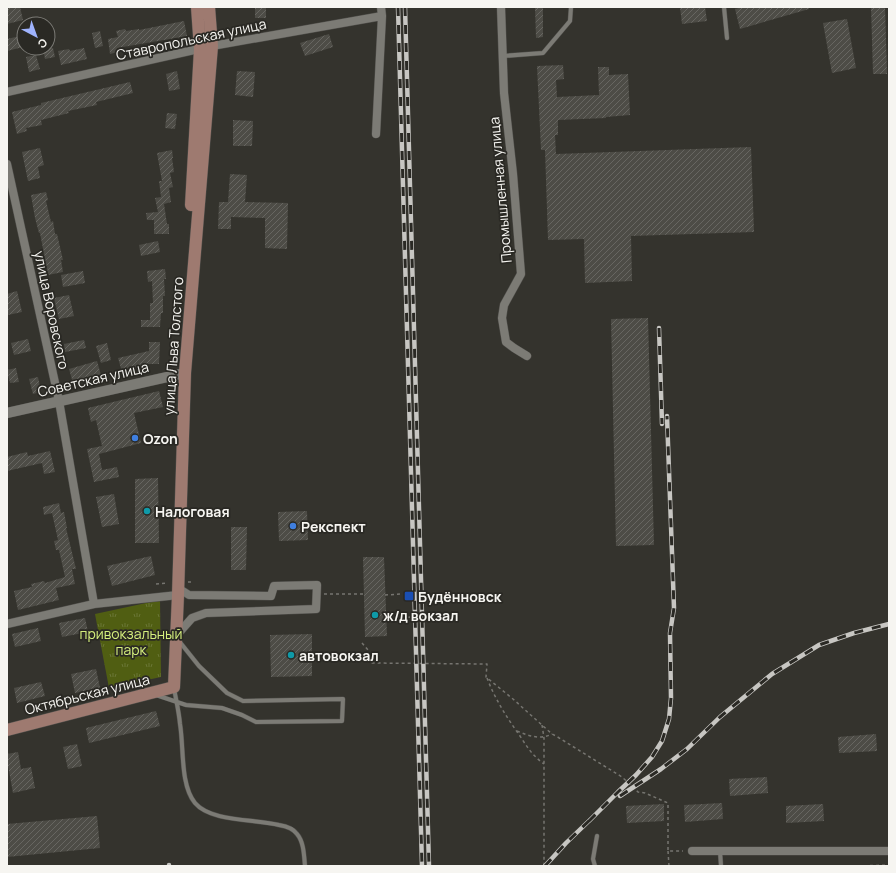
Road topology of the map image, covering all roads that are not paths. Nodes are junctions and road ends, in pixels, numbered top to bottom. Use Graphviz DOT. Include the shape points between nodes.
graph roads {
  1 [pos="197,7"];
  2 [pos="210,7"];
  3 [pos="381,7"];
  4 [pos="501,7"];
  5 [pos="571,7"];
  6 [pos="724,7"];
  7 [pos="382,16"];
  8 [pos="727,38"];
  9 [pos="212,46"];
  10 [pos="200,49"];
  11 [pos="502,56"];
  12 [pos="7,92"];
  13 [pos="376,134"];
  14 [pos="7,164"];
  15 [pos="527,356"];
  16 [pos="183,373"];
  17 [pos="59,401"];
  18 [pos="7,413"];
  19 [pos="178,591"];
  20 [pos="94,604"];
  21 [pos="7,624"];
  22 [pos="176,637"];
  23 [pos="174,687"];
  24 [pos="150,693"];
  25 [pos="176,702"];
  26 [pos="7,730"];
  27 [pos="597,836"];
  28 [pos="692,851"];
  29 [pos="720,851"];
  30 [pos="889,851"];
  31 [pos="305,866"];
  32 [pos="595,866"];
  33 [pos="721,866"];
  1 -- 10 [label="main road, улица Льва Толстого"];
  2 -- 9 [label="main road, улица Льва Толстого"];
  3 -- 7 [label="street"];
  4 -- 11 [label="street, Промышленная улица"];
  5 -- 11 [label="lane" via="570,21 543,53"];
  6 -- 8 [label="lane"];
  7 -- 9 [label="street, Ставропольская улица"];
  7 -- 13 [label="street"];
  9 -- 10 [label="street, Ставропольская улица"];
  9 -- 16 [label="main road, улица Льва Толстого"];
  10 -- 12 [label="street, Ставропольская улица"];
  10 -- 16 [label="main road, улица Льва Толстого"];
  11 -- 15 [label="street, Промышленная улица" via="514,174 520,274 504,305 502,318 506,342"];
  14 -- 17 [label="street, улица Воровского"];
  16 -- 17 [label="street, Советская улица"];
  16 -- 19 [label="main road, улица Льва Толстого"];
  17 -- 18 [label="street, Советская улица"];
  17 -- 20 [label="street, улица Воровского"];
  19 -- 20 [label="street"];
  19 -- 22 [label="main road, улица Льва Толстого"];
  19 -- 22 [label="street" via="189,595 271,596 274,586 317,585 316,609 206,614 192,618"];
  20 -- 21 [label="street"];
  22 -- 23 [label="main road, улица Льва Толстого"];
  22 -- 25 [label="lane" via="199,666 228,693 243,701 343,699 342,721 256,722 222,708 186,706"];
  23 -- 24 [label="main road, Октябрьская улица"];
  23 -- 25 [label="lane"];
  24 -- 25 [label="lane"];
  24 -- 26 [label="main road, Октябрьская улица"];
  25 -- 31 [label="lane" via="186,783 196,804 209,814 219,817 288,827 297,833 302,845"];
  27 -- 32 [label="lane" via="593,859"];
  28 -- 29 [label="street"];
  29 -- 30 [label="street"];
  29 -- 33 [label="lane"];
}
